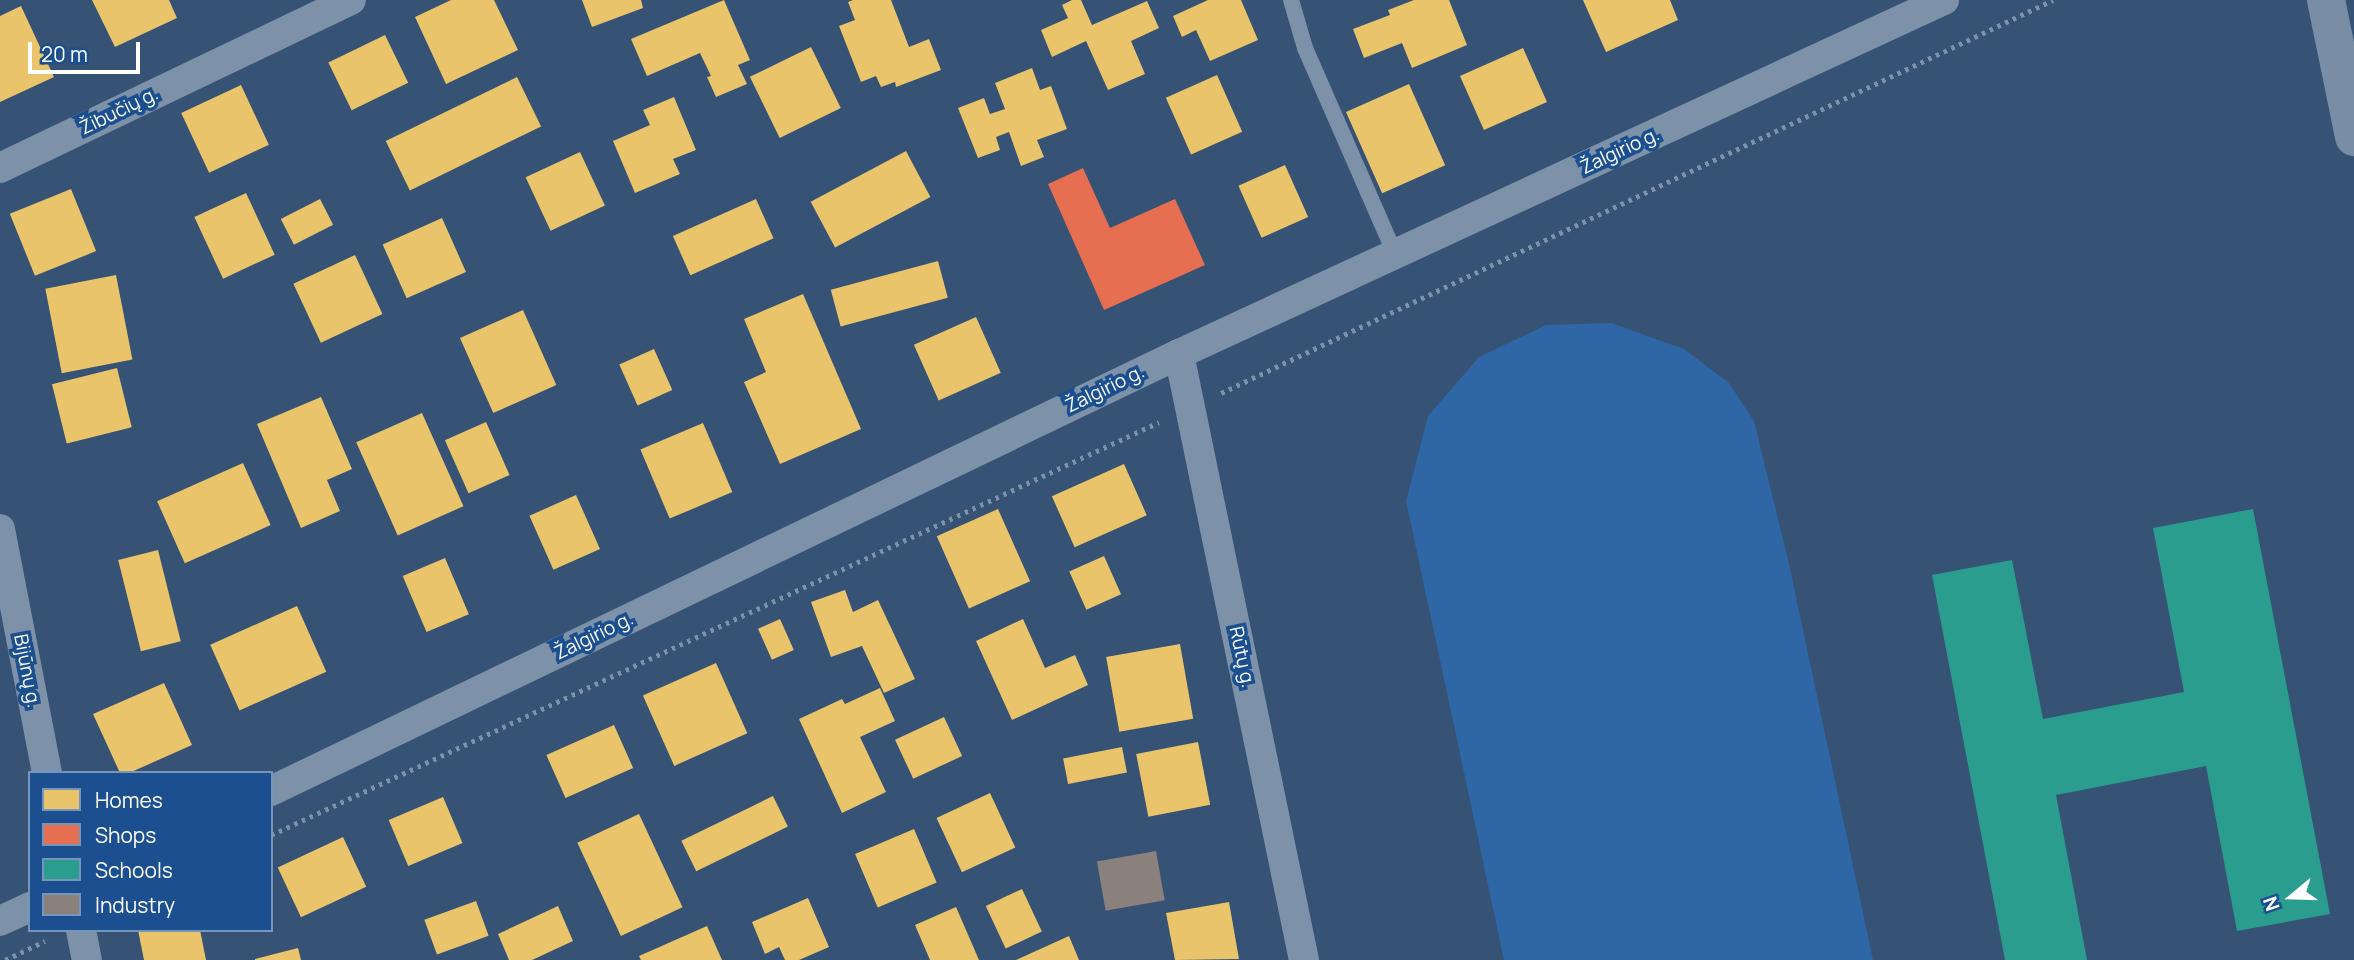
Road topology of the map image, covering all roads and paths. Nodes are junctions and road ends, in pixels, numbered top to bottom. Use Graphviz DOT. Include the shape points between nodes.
graph roads {
  1 [pos="351,0"];
  2 [pos="1291,0"];
  3 [pos="1944,0"];
  4 [pos="2326,0"];
  5 [pos="2354,136"];
  6 [pos="0,168"];
  7 [pos="1396,256"];
  8 [pos="1179,354"];
  9 [pos="0,529"];
  10 [pos="47,771"];
  11 [pos="273,790"];
  12 [pos="28,908"];
  13 [pos="0,920"];
  14 [pos="68,933"];
  15 [pos="5,960"];
  16 [pos="87,960"];
  17 [pos="1304,960"];
  1 -- 6 [label="street, Žibučių g."];
  2 -- 7 [label="lane" via="1305,48"];
  3 -- 7 [label="street, Žalgirio g."];
  4 -- 5 [label="street"];
  7 -- 8 [label="street, Žalgirio g."];
  8 -- 11 [label="street, Žalgirio g."];
  8 -- 17 [label="street, Rūtų g."];
  9 -- 10 [label="street, Bijūnų g."];
  12 -- 13 [label="street"];
  14 -- 15 [label="path"];
  14 -- 16 [label="street"];
}
